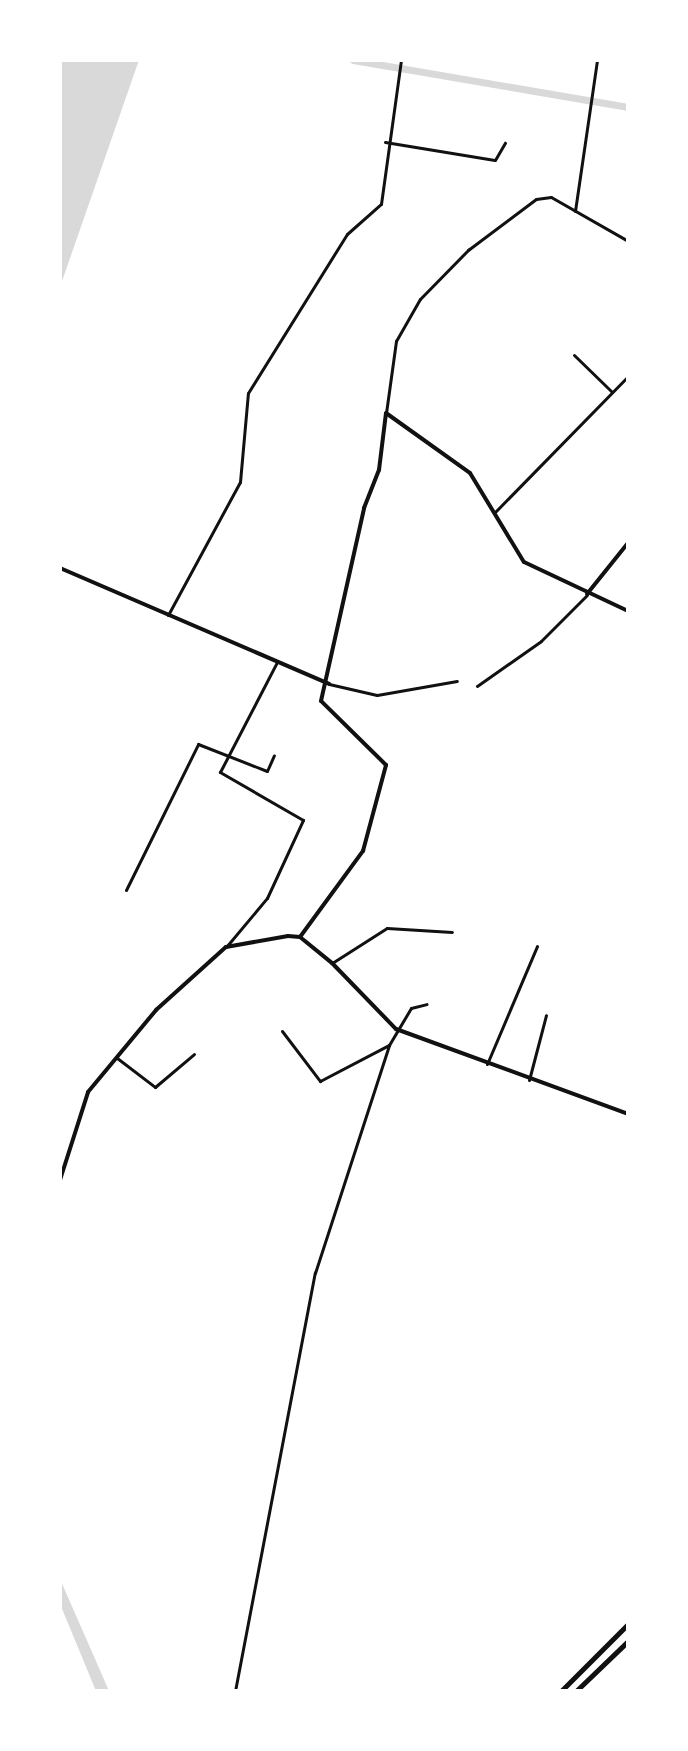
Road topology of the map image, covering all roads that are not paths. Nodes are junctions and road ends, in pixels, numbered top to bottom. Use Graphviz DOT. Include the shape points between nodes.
graph roads {
  1 [pos="401,60"];
  2 [pos="597,60"];
  3 [pos="385,142"];
  4 [pos="505,143"];
  5 [pos="575,211"];
  6 [pos="628,241"];
  7 [pos="574,355"];
  8 [pos="628,376"];
  9 [pos="611,391"];
  10 [pos="386,413"];
  11 [pos="495,512"];
  12 [pos="628,543"];
  13 [pos="60,568"];
  14 [pos="587,594"];
  15 [pos="628,611"];
  16 [pos="168,615"];
  17 [pos="277,662"];
  18 [pos="457,681"];
  19 [pos="329,684"];
  20 [pos="477,686"];
  21 [pos="230,752"];
  22 [pos="274,755"];
  23 [pos="126,890"];
  24 [pos="452,932"];
  25 [pos="300,937"];
  26 [pos="537,946"];
  27 [pos="226,947"];
  28 [pos="332,963"];
  29 [pos="427,1004"];
  30 [pos="546,1015"];
  31 [pos="396,1029"];
  32 [pos="282,1031"];
  33 [pos="389,1045"];
  34 [pos="194,1054"];
  35 [pos="116,1057"];
  36 [pos="487,1064"];
  37 [pos="529,1080"];
  38 [pos="628,1114"];
  39 [pos="60,1180"];
  40 [pos="628,1624"];
  41 [pos="628,1641"];
  42 [pos="235,1691"];
  43 [pos="561,1691"];
  44 [pos="576,1691"];
  1 -- 3 [label="street"];
  2 -- 5 [label="street"];
  3 -- 4 [label="street" via="495,160"];
  3 -- 16 [label="street" via="381,204 347,234 248,393 240,482"];
  5 -- 6 [label="street"];
  5 -- 10 [label="street" via="551,197 536,199 468,250 420,299 396,341"];
  7 -- 9 [label="street"];
  8 -- 9 [label="street"];
  9 -- 11 [label="street"];
  10 -- 11 [label="street" via="454,456"];
  10 -- 19 [label="street"];
  11 -- 14 [label="street" via="524,562"];
  12 -- 14 [label="street"];
  13 -- 16 [label="street"];
  14 -- 15 [label="street"];
  14 -- 20 [label="street" via="541,641"];
  16 -- 17 [label="street"];
  17 -- 19 [label="street"];
  17 -- 21 [label="street"];
  18 -- 19 [label="street" via="377,695"];
  19 -- 25 [label="street" via="324,710 361,733 386,765 363,851"];
  21 -- 22 [label="street" via="267,771"];
  21 -- 23 [label="street" via="196,747"];
  21 -- 27 [label="street" via="221,778 303,820 267,898"];
  24 -- 28 [label="street" via="387,928"];
  25 -- 27 [label="street"];
  25 -- 28 [label="street"];
  26 -- 36 [label="street"];
  27 -- 35 [label="street" via="190,975"];
  28 -- 31 [label="street"];
  29 -- 31 [label="street" via="411,1008"];
  30 -- 37 [label="street"];
  31 -- 33 [label="street"];
  31 -- 36 [label="street"];
  32 -- 33 [label="street" via="320,1081"];
  33 -- 42 [label="street" via="315,1273"];
  34 -- 35 [label="street" via="155,1087"];
  35 -- 39 [label="street" via="88,1092"];
  36 -- 37 [label="street"];
  37 -- 38 [label="street"];
  40 -- 43 [label="main road"];
  41 -- 44 [label="main road"];
}
